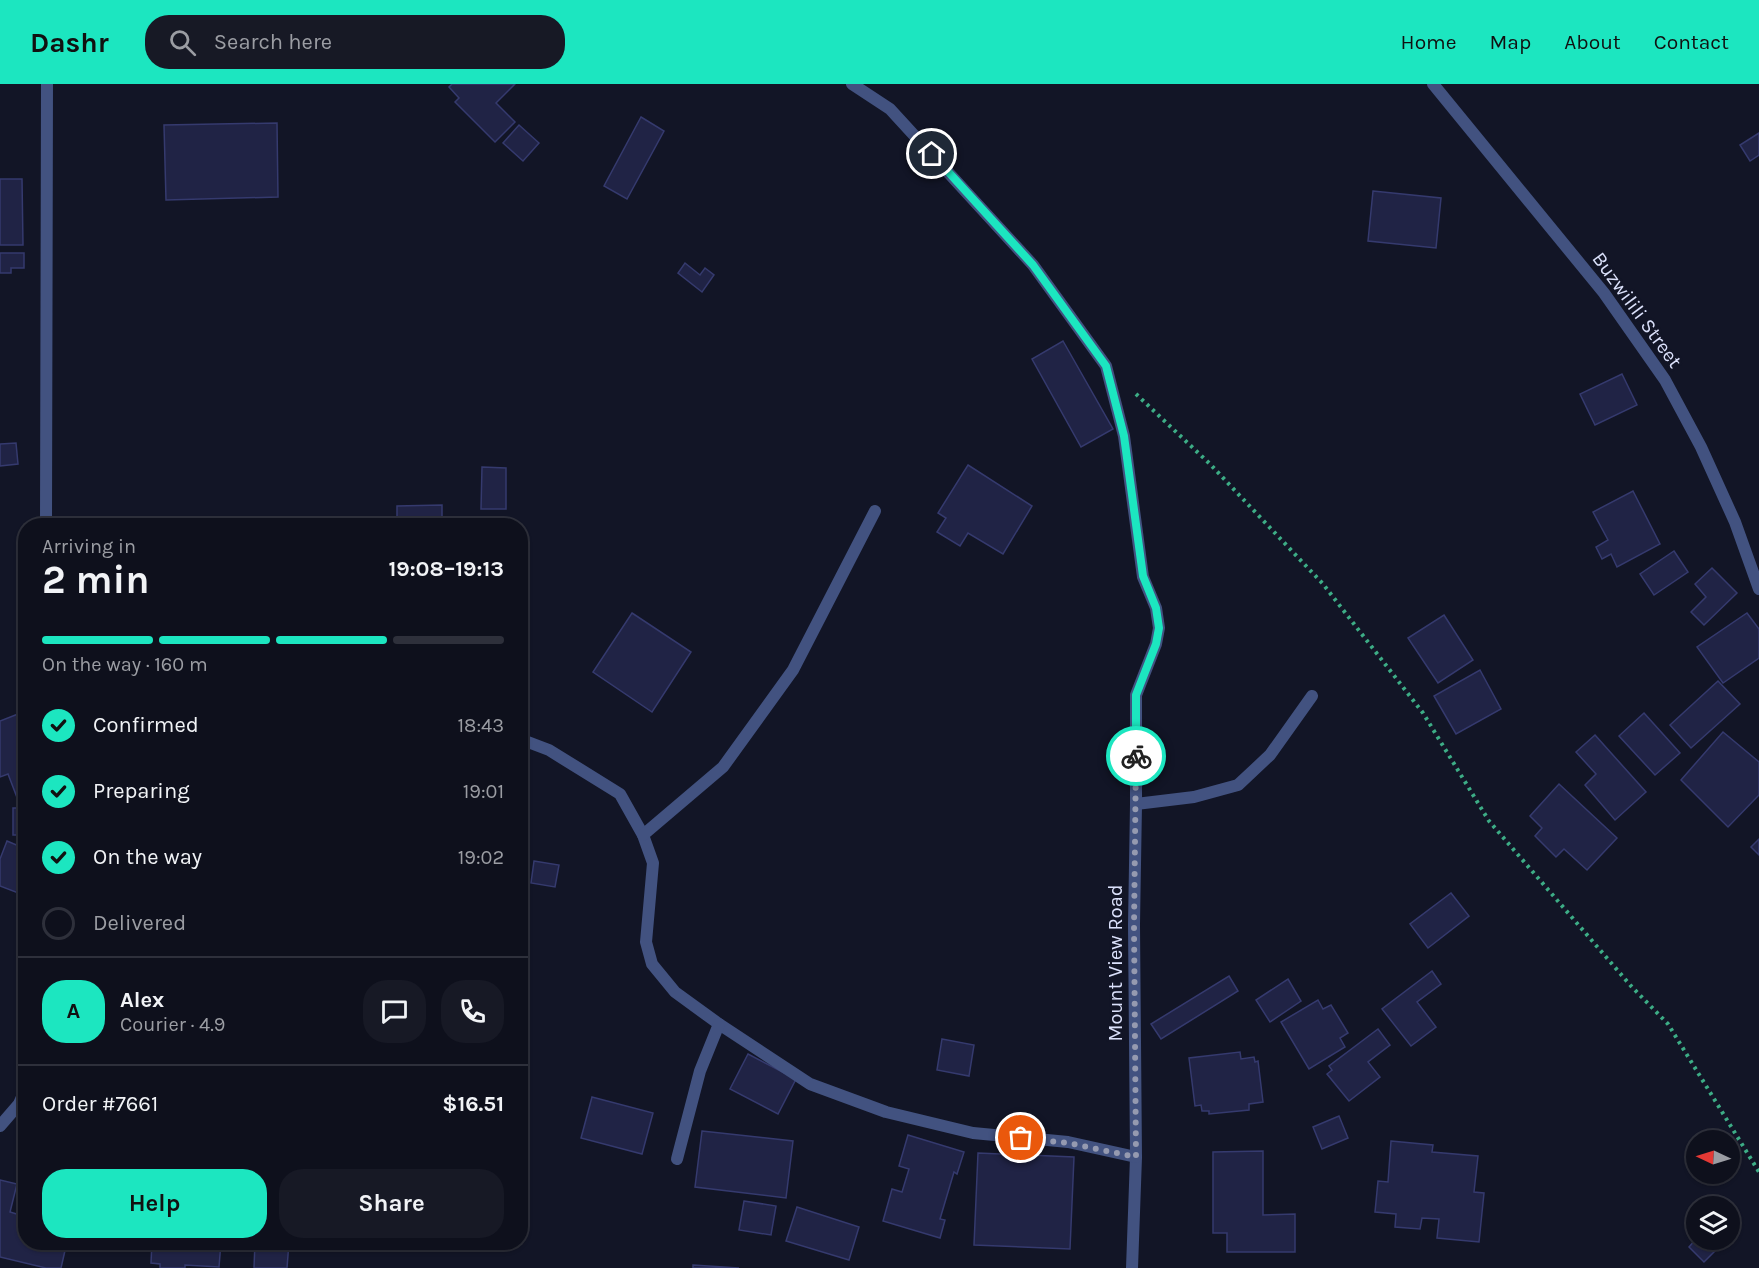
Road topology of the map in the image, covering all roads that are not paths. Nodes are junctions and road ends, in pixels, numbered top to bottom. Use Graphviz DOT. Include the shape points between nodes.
graph roads {
  1 [pos="47,84"];
  2 [pos="852,84"];
  3 [pos="1433,84"];
  4 [pos="875,511"];
  5 [pos="46,518"];
  6 [pos="1759,589"];
  7 [pos="1312,696"];
  8 [pos="528,741"];
  9 [pos="1136,804"];
  10 [pos="643,835"];
  11 [pos="719,1024"];
  12 [pos="18,1105"];
  13 [pos="0,1125"];
  14 [pos="1136,1157"];
  15 [pos="677,1159"];
  16 [pos="1132,1268"];
  1 -- 5 [label="street"];
  2 -- 9 [label="street, Mount View Road" via="890,109 1033,265 1106,366 1124,436 1143,576 1156,608 1159,628 1136,695"];
  3 -- 6 [label="street, Buzwilili Street" via="1604,293 1665,380 1735,522"];
  4 -- 10 [label="street" via="794,670 723,767"];
  7 -- 9 [label="street" via="1270,755 1238,785 1194,797"];
  8 -- 10 [label="street" via="620,794"];
  9 -- 14 [label="street, Mount View Road"];
  10 -- 11 [label="street" via="653,863 646,942 652,964 675,992"];
  11 -- 14 [label="street" via="810,1084 886,1112 973,1133 1068,1143"];
  11 -- 15 [label="street" via="700,1071"];
  12 -- 13 [label="street"];
  14 -- 16 [label="street, Mount View Road"];
}
